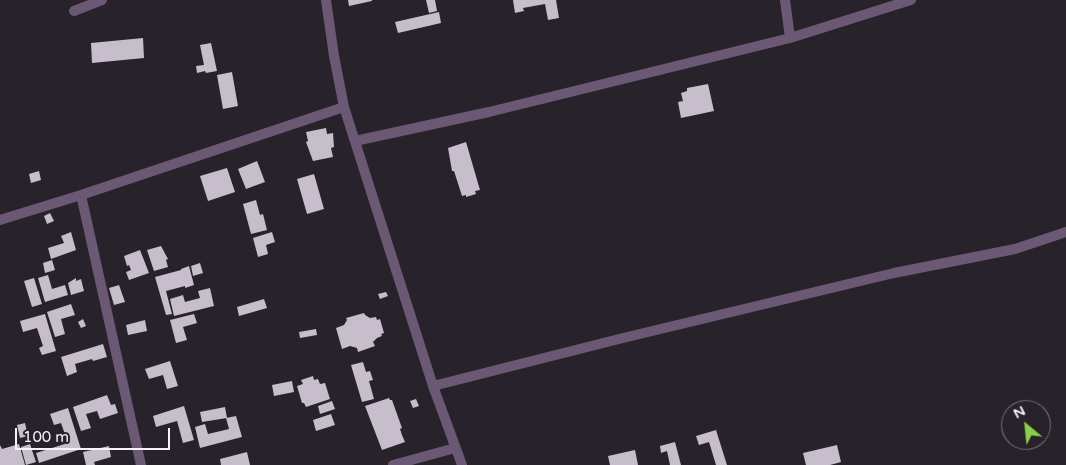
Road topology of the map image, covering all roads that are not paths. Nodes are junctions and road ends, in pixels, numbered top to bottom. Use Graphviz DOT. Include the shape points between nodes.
graph roads {
  1 [pos="102,0"];
  2 [pos="326,0"];
  3 [pos="785,0"];
  4 [pos="911,0"];
  5 [pos="74,10"];
  6 [pos="790,38"];
  7 [pos="344,107"];
  8 [pos="355,141"];
  9 [pos="81,196"];
  10 [pos="0,220"];
  11 [pos="1066,232"];
  12 [pos="433,386"];
  13 [pos="455,448"];
  14 [pos="141,465"];
  15 [pos="393,465"];
  16 [pos="462,465"];
  1 -- 5 [label="street"];
  2 -- 7 [label="street"];
  3 -- 6 [label="street"];
  4 -- 6 [label="street"];
  6 -- 8 [label="street" via="489,112"];
  7 -- 8 [label="street"];
  7 -- 9 [label="street"];
  8 -- 12 [label="street"];
  9 -- 10 [label="street"];
  9 -- 14 [label="street"];
  11 -- 12 [label="street" via="1015,249 884,275"];
  12 -- 13 [label="street"];
  13 -- 15 [label="street"];
  13 -- 16 [label="street"];
}
